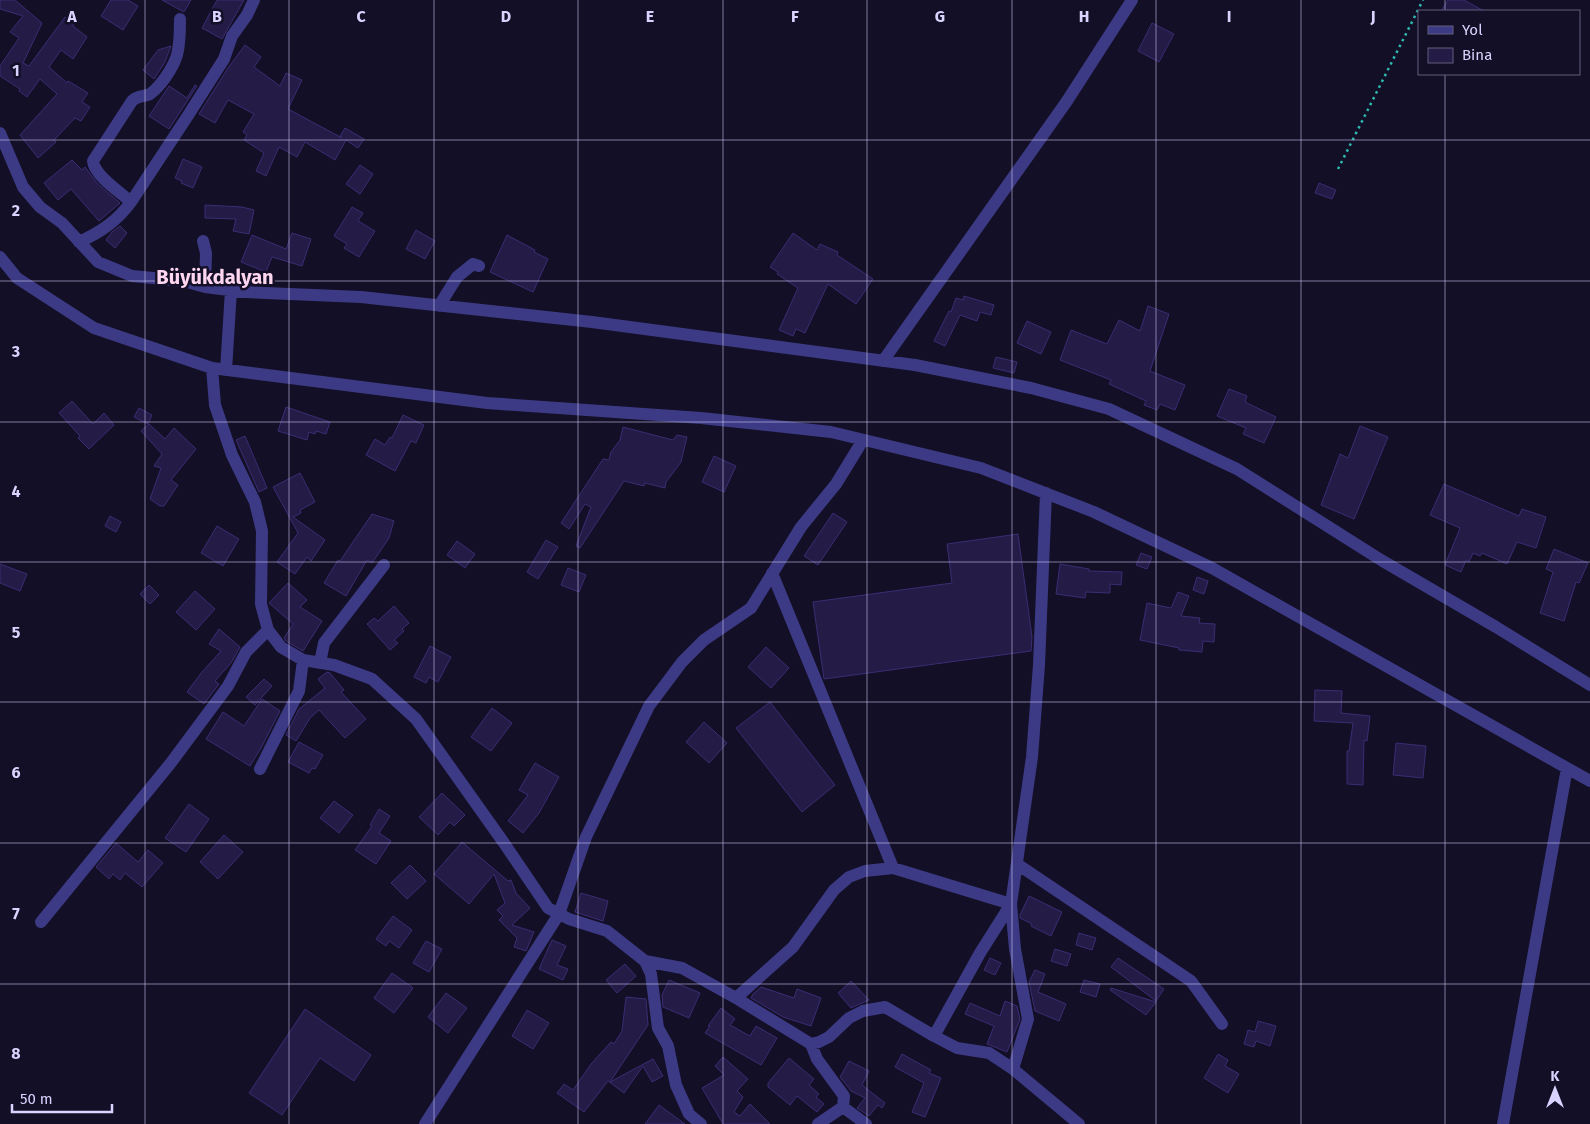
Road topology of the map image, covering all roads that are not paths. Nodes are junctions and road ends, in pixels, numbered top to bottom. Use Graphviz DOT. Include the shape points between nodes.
graph roads {
  1 [pos="254,0"];
  2 [pos="1132,0"];
  3 [pos="180,20"];
  4 [pos="0,133"];
  5 [pos="131,202"];
  6 [pos="204,241"];
  7 [pos="79,242"];
  8 [pos="0,257"];
  9 [pos="480,266"];
  10 [pos="205,286"];
  11 [pos="230,290"];
  12 [pos="440,306"];
  13 [pos="883,361"];
  14 [pos="212,368"];
  15 [pos="226,370"];
  16 [pos="863,440"];
  17 [pos="1046,493"];
  18 [pos="384,565"];
  19 [pos="772,573"];
  20 [pos="268,630"];
  21 [pos="303,660"];
  22 [pos="320,663"];
  23 [pos="1590,685"];
  24 [pos="1567,768"];
  25 [pos="260,769"];
  26 [pos="1590,781"];
  27 [pos="1017,864"];
  28 [pos="893,868"];
  29 [pos="1011,904"];
  30 [pos="559,914"];
  31 [pos="41,922"];
  32 [pos="645,961"];
  33 [pos="736,998"];
  34 [pos="1222,1024"];
  35 [pos="934,1036"];
  36 [pos="811,1044"];
  37 [pos="1013,1069"];
  38 [pos="843,1107"];
  39 [pos="425,1124"];
  40 [pos="701,1124"];
  41 [pos="818,1124"];
  42 [pos="866,1124"];
  43 [pos="1079,1124"];
  44 [pos="1503,1124"];
  1 -- 5 [label="street" via="232,36 224,59"];
  2 -- 13 [label="street" via="1067,101"];
  3 -- 5 [label="street" via="176,56 168,72 148,95 132,100 93,160 100,175"];
  4 -- 7 [label="street" via="23,187"];
  5 -- 7 [label="street" via="109,226"];
  6 -- 10 [label="street"];
  7 -- 10 [label="street" via="98,262 132,276"];
  8 -- 14 [label="street" via="17,278 94,328"];
  9 -- 12 [label="street" via="473,264 457,277"];
  10 -- 11 [label="street"];
  11 -- 12 [label="street" via="361,297"];
  11 -- 15 [label="street"];
  12 -- 13 [label="street" via="592,322"];
  13 -- 23 [label="street" via="1030,388 1108,409 1237,469"];
  14 -- 15 [label="street"];
  14 -- 20 [label="street" via="215,406 232,455 255,502 262,531 261,604"];
  15 -- 16 [label="street" via="487,403 701,418 831,432"];
  16 -- 17 [label="street" via="981,468"];
  16 -- 19 [label="street" via="836,484 801,527"];
  17 -- 24 [label="street" via="1212,568"];
  17 -- 27 [label="street" via="1040,665 1032,757"];
  18 -- 22 [label="street" via="324,643"];
  19 -- 28 [label="street"];
  19 -- 30 [label="street" via="751,608 704,640 682,662 649,706 586,837"];
  20 -- 21 [label="street" via="280,647"];
  20 -- 31 [label="street" via="246,652 228,686 170,764"];
  21 -- 22 [label="street"];
  21 -- 25 [label="street" via="299,691"];
  22 -- 30 [label="street" via="372,680 416,719 548,908"];
  24 -- 26 [label="street"];
  24 -- 44 [label="street"];
  27 -- 29 [label="street"];
  27 -- 34 [label="street" via="1191,981"];
  28 -- 29 [label="street"];
  28 -- 33 [label="street" via="865,871 834,890 793,947"];
  29 -- 35 [label="street"];
  29 -- 37 [label="street" via="1015,950 1028,1019"];
  30 -- 32 [label="street" via="607,931"];
  30 -- 39 [label="street"];
  32 -- 33 [label="street" via="682,968"];
  32 -- 40 [label="street" via="651,974 658,1028 668,1046 676,1085 689,1114"];
  33 -- 36 [label="street"];
  35 -- 36 [label="street" via="885,1008 863,1011 849,1018 829,1036"];
  35 -- 37 [label="street" via="957,1048 989,1053"];
  36 -- 38 [label="street" via="817,1059 844,1096"];
  37 -- 43 [label="street"];
  38 -- 41 [label="street"];
  38 -- 42 [label="street"];
}
